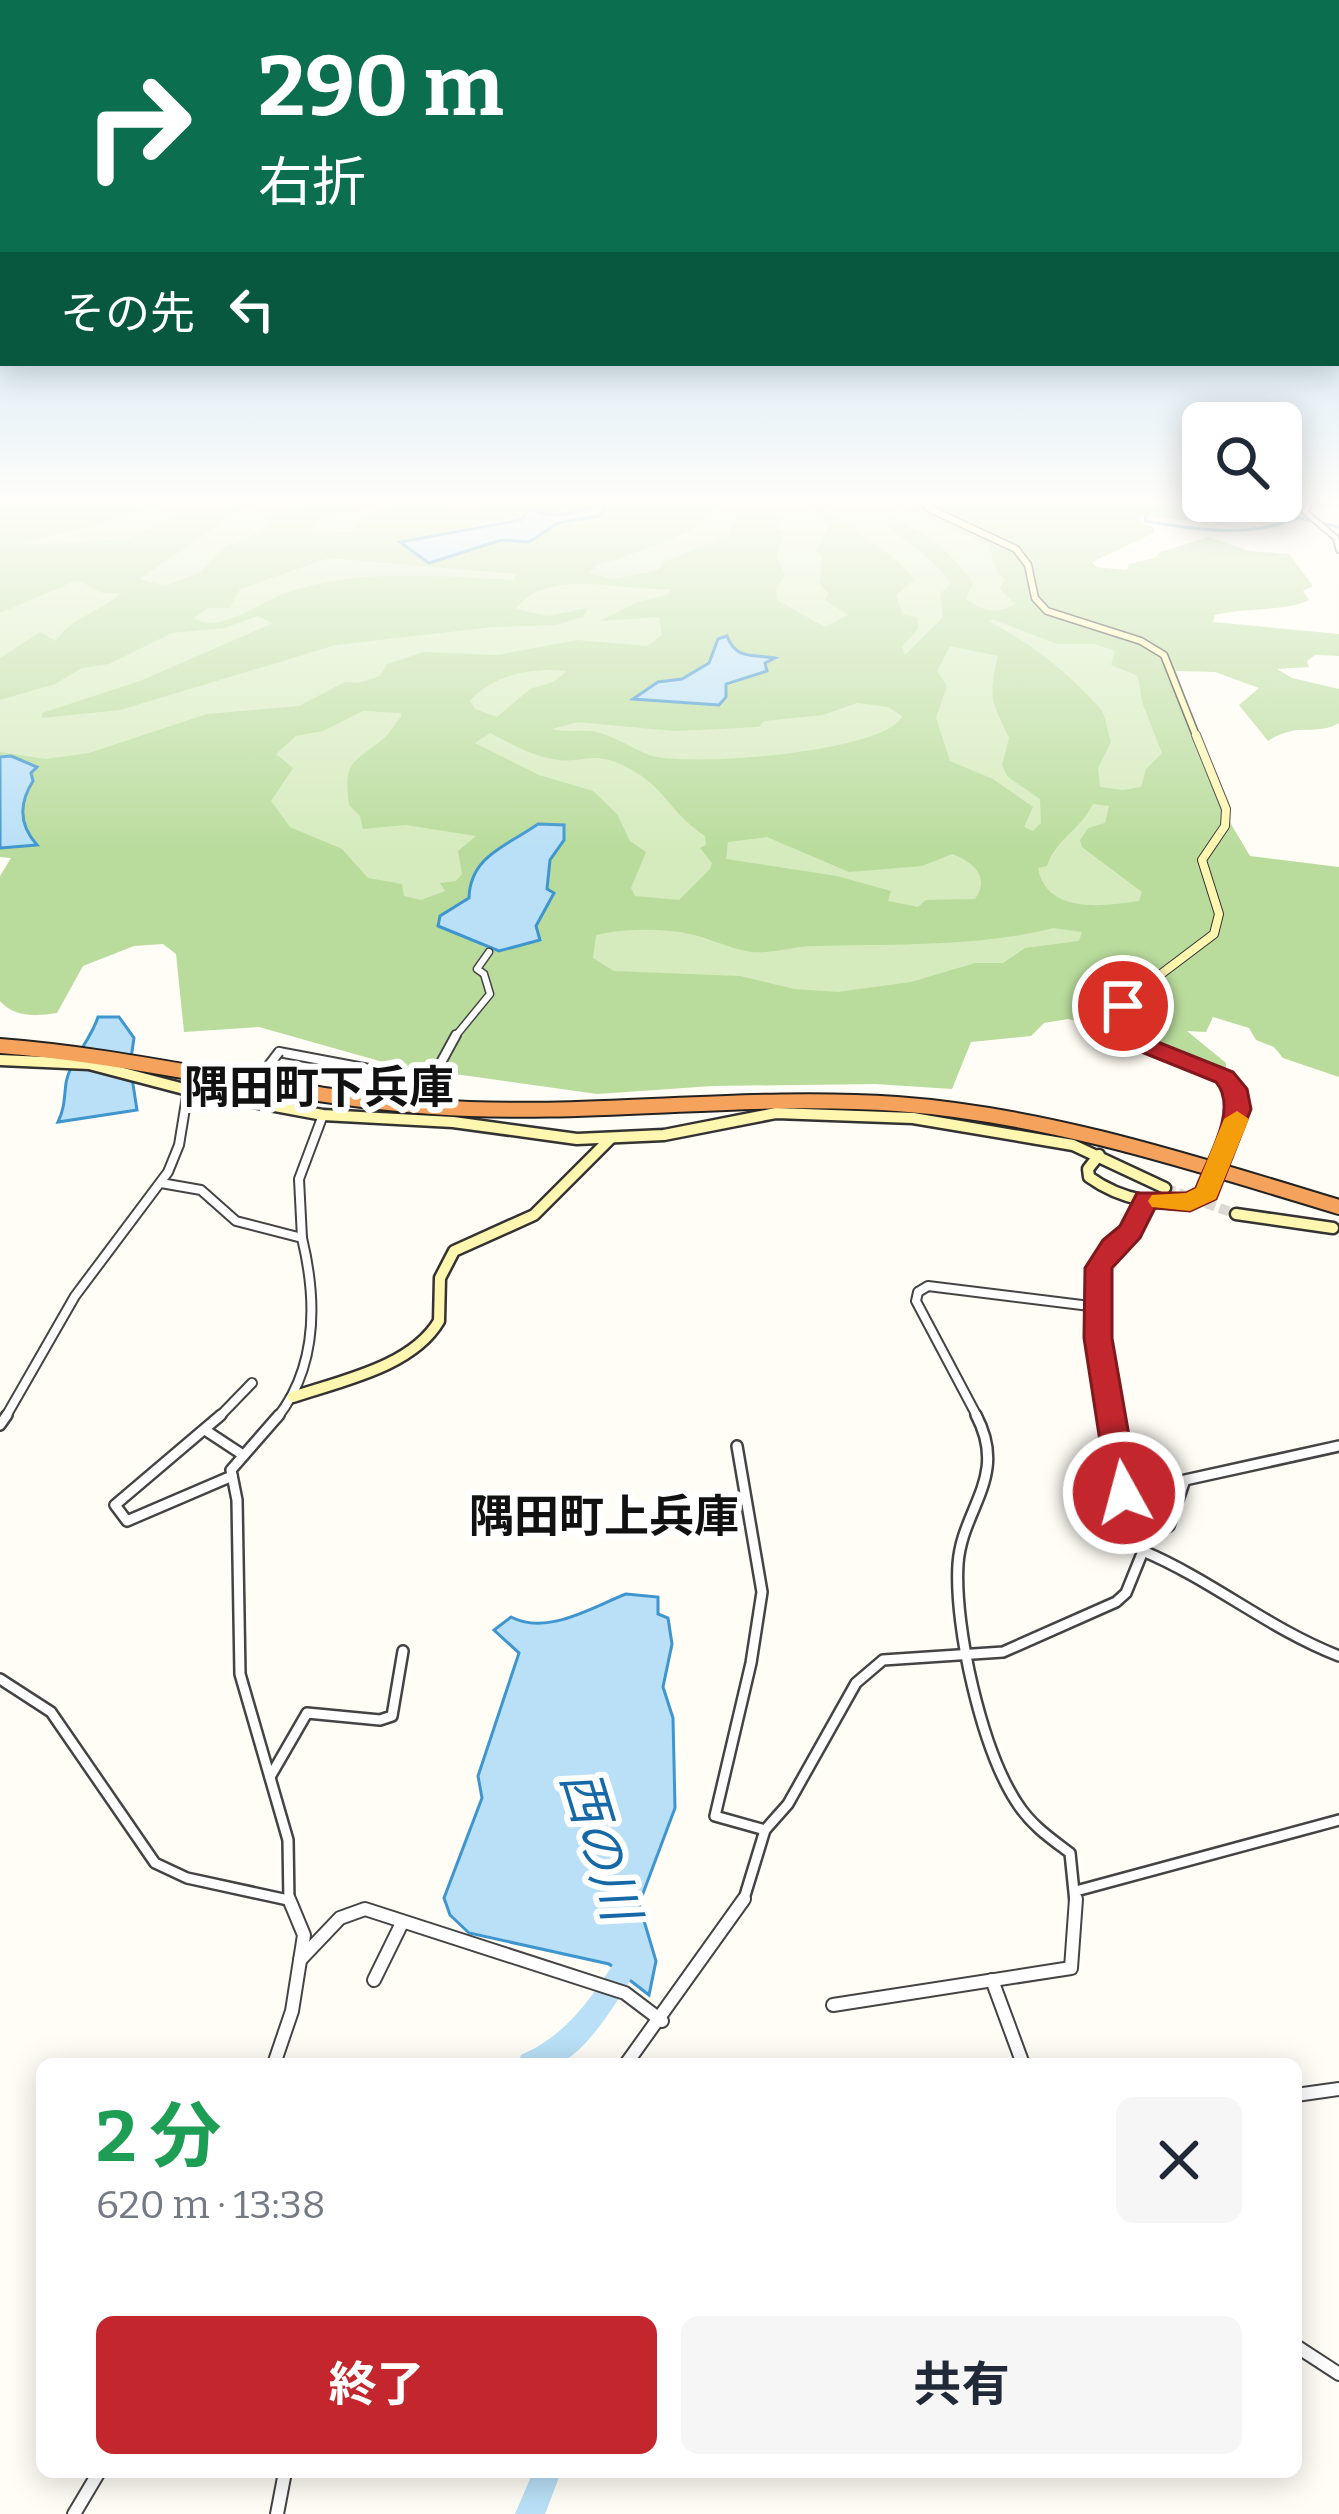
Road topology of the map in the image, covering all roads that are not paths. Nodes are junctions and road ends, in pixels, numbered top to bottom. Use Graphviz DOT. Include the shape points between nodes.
graph roads {
  1 [pos="1069,617"];
  2 [pos="490,952"];
  3 [pos="0,1046"];
  4 [pos="0,1060"];
  5 [pos="188,1090"];
  6 [pos="242,1099"];
  7 [pos="322,1114"];
  8 [pos="610,1139"];
  9 [pos="1099,1155"];
  10 [pos="161,1183"];
  11 [pos="1165,1188"];
  12 [pos="1146,1199"];
  13 [pos="1339,1207"];
  14 [pos="1236,1214"];
  15 [pos="1333,1228"];
  16 [pos="302,1238"];
  17 [pos="1098,1307"];
  18 [pos="252,1383"];
  19 [pos="293,1396"];
  20 [pos="0,1426"];
  21 [pos="205,1430"];
  22 [pos="1339,1446"];
  23 [pos="737,1447"];
  24 [pos="243,1455"];
  25 [pos="232,1476"];
  26 [pos="1141,1547"];
  27 [pos="404,1652"];
  28 [pos="965,1652"];
  29 [pos="1339,1656"];
  30 [pos="0,1679"];
  31 [pos="269,1778"];
  32 [pos="1339,1820"];
  33 [pos="765,1830"];
  34 [pos="1076,1891"];
  35 [pos="289,1901"];
  36 [pos="402,1924"];
  37 [pos="298,1961"];
  38 [pos="374,1980"];
  39 [pos="992,1980"];
  40 [pos="833,2005"];
  41 [pos="662,2021"];
  42 [pos="276,2058"];
  43 [pos="631,2058"];
  44 [pos="1021,2058"];
  45 [pos="1339,2089"];
  46 [pos="1302,2094"];
  47 [pos="1302,2351"];
  48 [pos="1339,2374"];
  49 [pos="95,2478"];
  50 [pos="284,2478"];
  51 [pos="74,2514"];
  52 [pos="277,2514"];
  1 -- 12 [label="street, bridge" via="1141,641 1168,660 1226,809 1225,826 1202,860 1220,914 1208,940 1119,1011 1120,1024 1142,1046 1225,1077 1237,1095 1233,1133 1207,1193 1190,1202"];
  2 -- 6 [label="street, bridge" via="477,969 490,994 438,1068 406,1076 279,1052"];
  3 -- 13 [label="highway" via="458,1109 809,1100 959,1110 1119,1141"];
  4 -- 5 [label="street" via="107,1068"];
  5 -- 6 [label="street"];
  5 -- 10 [label="street" via="188,1121"];
  6 -- 7 [label="street"];
  7 -- 8 [label="street"];
  7 -- 16 [label="street" via="303,1162"];
  8 -- 9 [label="street" via="753,1115 857,1114 1026,1134"];
  8 -- 19 [label="street" via="529,1219 453,1252 436,1286 439,1322 427,1339"];
  9 -- 11 [label="street"];
  9 -- 12 [label="street" via="1089,1177"];
  10 -- 16 [label="street" via="201,1190 236,1220"];
  10 -- 20 [label="street" via="73,1298"];
  12 -- 17 [label="street" via="1131,1232 1099,1268"];
  14 -- 15 [label="street"];
  16 -- 19 [label="street" via="309,1348"];
  17 -- 26 [label="street" via="1124,1493"];
  17 -- 28 [label="street" via="928,1286 918,1292 985,1432 988,1480 958,1562"];
  18 -- 21 [label="street"];
  19 -- 24 [label="street"];
  21 -- 24 [label="street"];
  21 -- 25 [label="street" via="115,1505 127,1521"];
  22 -- 26 [label="street" via="1185,1480 1169,1526"];
  23 -- 33 [label="street" via="762,1592 715,1816"];
  24 -- 25 [label="street"];
  25 -- 31 [label="street" via="240,1674"];
  26 -- 28 [label="street" via="1135,1575 1116,1602 1003,1652"];
  26 -- 29 [label="street" via="1216,1585 1282,1634"];
  27 -- 31 [label="street" via="392,1716 308,1713"];
  28 -- 33 [label="street" via="883,1660 856,1683"];
  28 -- 34 [label="street" via="970,1687 1014,1800 1070,1853"];
  30 -- 35 [label="street" via="51,1712 154,1863 200,1884"];
  31 -- 35 [label="street" via="287,1840"];
  32 -- 34 [label="street"];
  33 -- 41 [label="street" via="742,1904"];
  34 -- 39 [label="street" via="1071,1968"];
  35 -- 37 [label="street" via="304,1935"];
  36 -- 37 [label="street" via="365,1909 340,1918"];
  36 -- 38 [label="street"];
  36 -- 41 [label="street" via="625,1993"];
  37 -- 42 [label="street"];
  39 -- 40 [label="street"];
  39 -- 44 [label="street"];
  41 -- 43 [label="street"];
  45 -- 46 [label="street"];
  47 -- 48 [label="street"];
  49 -- 51 [label="street"];
  50 -- 52 [label="street"];
}
